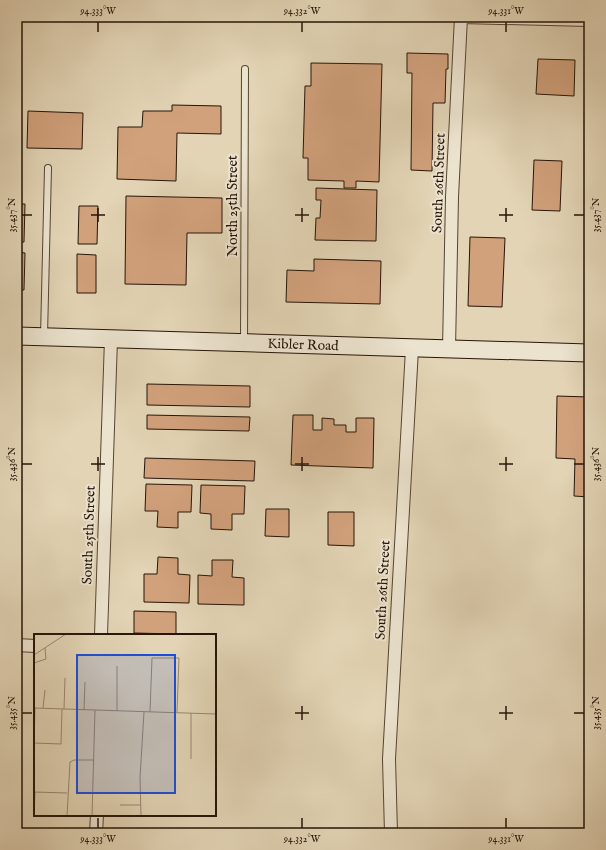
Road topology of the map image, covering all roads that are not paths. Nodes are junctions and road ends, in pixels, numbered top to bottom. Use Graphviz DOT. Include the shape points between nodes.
graph roads {
  1 [pos="461,17"];
  2 [pos="589,20"];
  3 [pos="245,69"];
  4 [pos="48,168"];
  5 [pos="17,336"];
  6 [pos="44,337"];
  7 [pos="111,339"];
  8 [pos="244,344"];
  9 [pos="412,349"];
  10 [pos="449,349"];
  11 [pos="589,353"];
  12 [pos="101,634"];
  13 [pos="17,645"];
  14 [pos="34,646"];
  15 [pos="96,816"];
  16 [pos="96,833"];
  17 [pos="391,833"];
  1 -- 2 [label="street"];
  1 -- 10 [label="street, South 26th Street" via="452,197"];
  3 -- 8 [label="lane, North 25th Street"];
  4 -- 6 [label="lane"];
  5 -- 6 [label="main road, Kibler Road"];
  6 -- 7 [label="main road, Kibler Road"];
  7 -- 8 [label="main road, Kibler Road"];
  7 -- 12 [label="street, South 25th Street"];
  8 -- 9 [label="main road, Kibler Road"];
  9 -- 10 [label="main road, Kibler Road"];
  9 -- 17 [label="street, South 26th Street" via="389,759"];
  10 -- 11 [label="main road, Kibler Road"];
  13 -- 14 [label="street"];
  15 -- 16 [label="street"];
}
